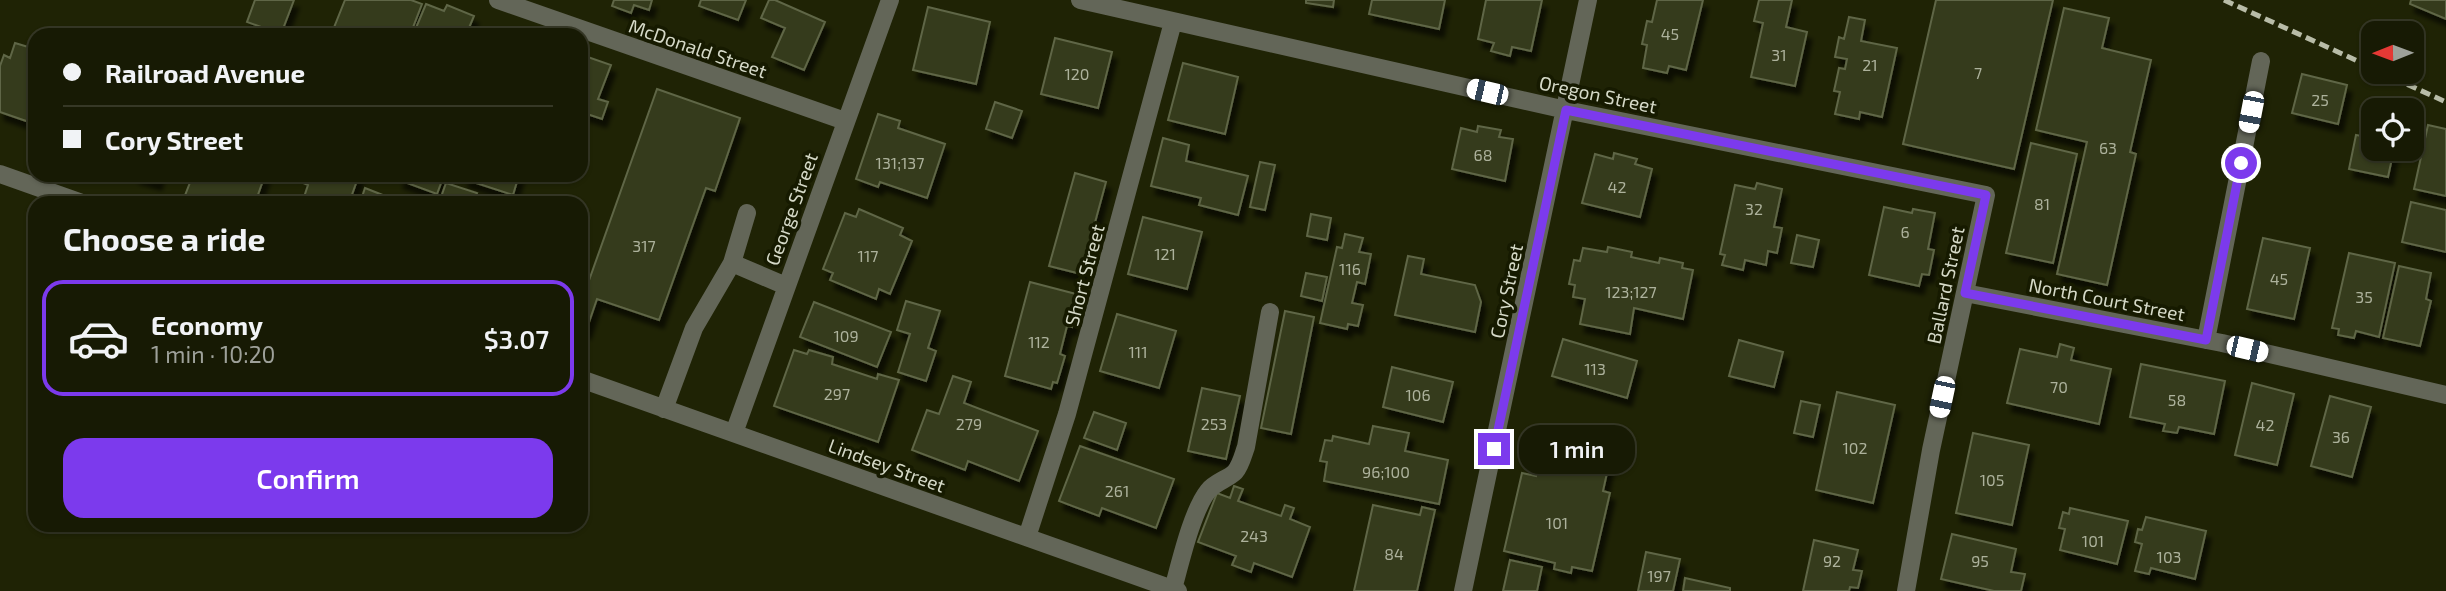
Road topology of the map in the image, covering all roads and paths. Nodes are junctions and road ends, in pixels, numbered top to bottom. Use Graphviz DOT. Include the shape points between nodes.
graph roads {
  1 [pos="498,0"];
  2 [pos="890,0"];
  3 [pos="1080,0"];
  4 [pos="1588,0"];
  5 [pos="1172,22"];
  6 [pos="578,28"];
  7 [pos="588,31"];
  8 [pos="2261,61"];
  9 [pos="1566,110"];
  10 [pos="845,121"];
  11 [pos="0,174"];
  12 [pos="1986,195"];
  13 [pos="62,196"];
  14 [pos="747,213"];
  15 [pos="732,263"];
  16 [pos="786,286"];
  17 [pos="1965,293"];
  18 [pos="1270,312"];
  19 [pos="2206,340"];
  20 [pos="588,382"];
  21 [pos="2446,395"];
  22 [pos="664,409"];
  23 [pos="734,433"];
  24 [pos="1027,537"];
  25 [pos="1176,590"];
  26 [pos="1463,591"];
  27 [pos="1906,591"];
  1 -- 6 [label="street, McDonald Street"];
  2 -- 10 [label="street, George Street"];
  3 -- 5 [label="street, Oregon Street"];
  4 -- 9 [label="street, Cory Street"];
  5 -- 9 [label="street, Oregon Street"];
  5 -- 24 [label="street, Short Street" via="1075,387"];
  7 -- 10 [label="street, McDonald Street"];
  8 -- 19 [label="street"];
  9 -- 12 [label="street, Oregon Street"];
  9 -- 26 [label="street, Cory Street"];
  10 -- 16 [label="street, George Street"];
  11 -- 13 [label="street"];
  12 -- 17 [label="street, Ballard Street"];
  14 -- 15 [label="street"];
  15 -- 16 [label="street"];
  15 -- 22 [label="street" via="694,328"];
  16 -- 23 [label="street, George Street"];
  17 -- 19 [label="street, North Court Street"];
  17 -- 27 [label="street, Ballard Street"];
  18 -- 25 [label="street" via="1246,447 1234,472 1208,491 1201,503 1185,545"];
  19 -- 21 [label="street, North Court Street"];
  20 -- 22 [label="street, Lindsey Street"];
  22 -- 23 [label="street, Lindsey Street"];
  23 -- 24 [label="street, Lindsey Street"];
  24 -- 25 [label="street, Lindsey Street"];
}
